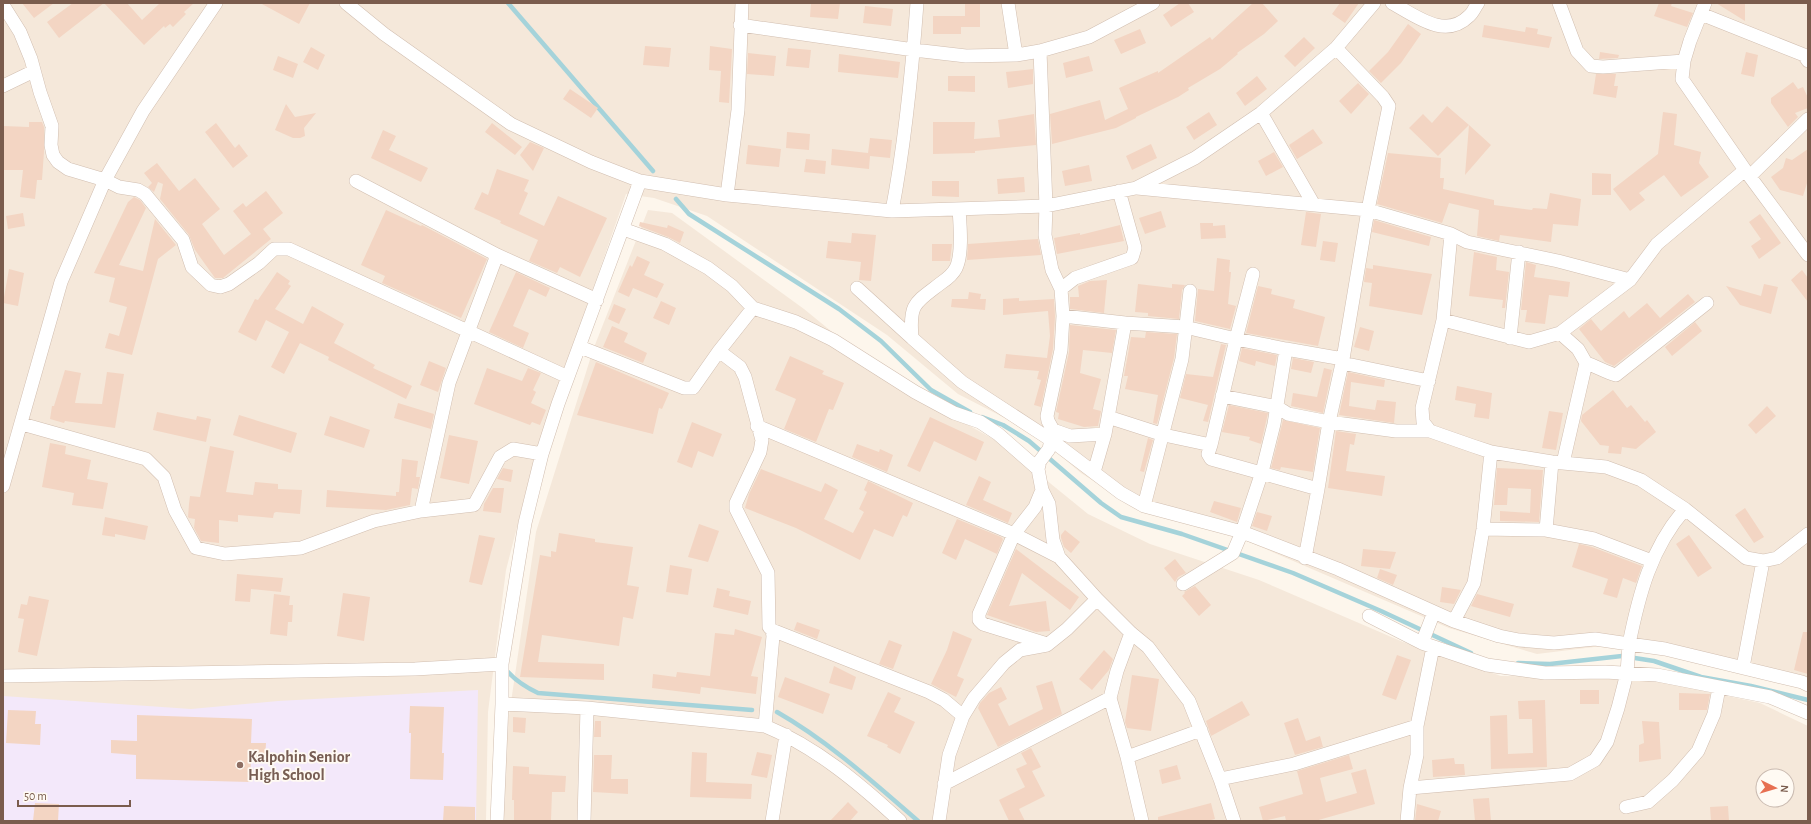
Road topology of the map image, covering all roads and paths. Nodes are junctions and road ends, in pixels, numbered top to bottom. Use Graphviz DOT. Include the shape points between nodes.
graph roads {
  1 [pos="216,3"];
  2 [pos="346,3"];
  3 [pos="742,3"];
  4 [pos="917,3"];
  5 [pos="1008,3"];
  6 [pos="1153,3"];
  7 [pos="1374,3"];
  8 [pos="1392,3"];
  9 [pos="1478,3"];
  10 [pos="1559,3"];
  11 [pos="3,5"];
  12 [pos="1703,9"];
  13 [pos="740,25"];
  14 [pos="1336,48"];
  15 [pos="914,50"];
  16 [pos="1040,51"];
  17 [pos="1016,56"];
  18 [pos="1684,61"];
  19 [pos="1808,61"];
  20 [pos="34,71"];
  21 [pos="3,86"];
  22 [pos="1261,113"];
  23 [pos="1808,119"];
  24 [pos="1748,173"];
  25 [pos="105,180"];
  26 [pos="356,181"];
  27 [pos="640,181"];
  28 [pos="1136,188"];
  29 [pos="1119,191"];
  30 [pos="727,195"];
  31 [pos="1314,204"];
  32 [pos="1046,206"];
  33 [pos="960,209"];
  34 [pos="1368,210"];
  35 [pos="892,211"];
  36 [pos="623,229"];
  37 [pos="1451,234"];
  38 [pos="1519,252"];
  39 [pos="497,255"];
  40 [pos="1808,255"];
  41 [pos="1253,274"];
  42 [pos="1630,280"];
  43 [pos="857,288"];
  44 [pos="1061,289"];
  45 [pos="1190,292"];
  46 [pos="597,300"];
  47 [pos="1707,303"];
  48 [pos="753,308"];
  49 [pos="1063,316"];
  50 [pos="1443,320"];
  51 [pos="1125,323"];
  52 [pos="1185,327"];
  53 [pos="469,332"];
  54 [pos="1560,333"];
  55 [pos="912,338"];
  56 [pos="1510,338"];
  57 [pos="1236,339"];
  58 [pos="580,347"];
  59 [pos="1286,349"];
  60 [pos="719,351"];
  61 [pos="1343,361"];
  62 [pos="1586,363"];
  63 [pos="568,377"];
  64 [pos="1429,381"];
  65 [pos="1222,396"];
  66 [pos="1277,407"];
  67 [pos="1108,417"];
  68 [pos="1329,422"];
  69 [pos="22,424"];
  70 [pos="757,426"];
  71 [pos="1430,431"];
  72 [pos="1104,434"];
  73 [pos="1164,435"];
  74 [pos="1051,440"];
  75 [pos="1211,445"];
  76 [pos="1491,452"];
  77 [pos="542,454"];
  78 [pos="1558,463"];
  79 [pos="1039,465"];
  80 [pos="1094,472"];
  81 [pos="1262,472"];
  82 [pos="3,486"];
  83 [pos="1318,489"];
  84 [pos="1042,490"];
  85 [pos="1144,506"];
  86 [pos="1685,509"];
  87 [pos="421,511"];
  88 [pos="1483,529"];
  89 [pos="1546,530"];
  90 [pos="1014,534"];
  91 [pos="1808,534"];
  92 [pos="1238,542"];
  93 [pos="1059,557"];
  94 [pos="1305,558"];
  95 [pos="1652,561"];
  96 [pos="1763,561"];
  97 [pos="1182,584"];
  98 [pos="1097,599"];
  99 [pos="1369,616"];
  100 [pos="1454,621"];
  101 [pos="772,630"];
  102 [pos="1429,632"];
  103 [pos="1131,633"];
  104 [pos="1047,645"];
  105 [pos="1629,651"];
  106 [pos="502,664"];
  107 [pos="1743,667"];
  108 [pos="1627,673"];
  109 [pos="3,676"];
  110 [pos="1808,685"];
  111 [pos="1719,688"];
  112 [pos="1110,698"];
  113 [pos="502,704"];
  114 [pos="587,708"];
  115 [pos="1808,713"];
  116 [pos="962,716"];
  117 [pos="765,726"];
  118 [pos="1416,726"];
  119 [pos="1201,730"];
  120 [pos="786,735"];
  121 [pos="1127,757"];
  122 [pos="1220,779"];
  123 [pos="944,784"];
  124 [pos="1410,788"];
  125 [pos="1626,807"];
  126 [pos="496,821"];
  127 [pos="584,821"];
  128 [pos="772,821"];
  129 [pos="900,821"];
  130 [pos="939,821"];
  131 [pos="1142,821"];
  132 [pos="1234,821"];
  133 [pos="1407,821"];
  1 -- 25 [label="street" via="143,111"];
  2 -- 27 [label="street" via="384,34 511,124 591,162"];
  3 -- 13 [label="street"];
  4 -- 15 [label="street"];
  5 -- 17 [label="street"];
  6 -- 16 [label="street" via="1089,37"];
  7 -- 14 [label="street"];
  8 -- 9 [label="street" via="1435,26 1452,27 1469,16"];
  10 -- 18 [label="street" via="1577,51 1591,66"];
  11 -- 20 [label="street" via="20,32"];
  12 -- 18 [label="street"];
  12 -- 19 [label="street" via="1804,55"];
  13 -- 15 [label="street"];
  13 -- 30 [label="street" via="738,110"];
  14 -- 22 [label="street"];
  14 -- 34 [label="street" via="1389,106"];
  15 -- 17 [label="street" via="966,56"];
  15 -- 35 [label="street"];
  16 -- 17 [label="street"];
  16 -- 32 [label="street"];
  18 -- 24 [label="street" via="1682,79"];
  20 -- 21 [label="street"];
  20 -- 25 [label="street" via="52,126 53,155 68,169"];
  22 -- 28 [label="street" via="1195,158"];
  22 -- 31 [label="street"];
  23 -- 24 [label="street"];
  24 -- 40 [label="street"];
  24 -- 42 [label="street" via="1657,244"];
  25 -- 53 [label="street" via="145,194 184,240 192,267 211,285 228,284 259,263 274,249 289,249"];
  25 -- 69 [label="street" via="61,282"];
  26 -- 39 [label="street"];
  27 -- 30 [label="street"];
  27 -- 36 [label="street"];
  28 -- 29 [label="street"];
  28 -- 31 [label="street"];
  29 -- 32 [label="street"];
  29 -- 44 [label="street" via="1135,248 1132,258 1075,278"];
  30 -- 35 [label="street"];
  31 -- 34 [label="street"];
  32 -- 33 [label="street"];
  32 -- 44 [label="street" via="1045,236 1052,270"];
  33 -- 35 [label="street"];
  33 -- 55 [label="street" via="961,240 957,267 949,277 916,302 912,312"];
  34 -- 37 [label="street"];
  34 -- 61 [label="street"];
  36 -- 46 [label="street"];
  36 -- 48 [label="street" via="665,244 708,268 732,286"];
  37 -- 38 [label="street" via="1467,242"];
  37 -- 50 [label="street"];
  38 -- 42 [label="street"];
  38 -- 56 [label="street"];
  39 -- 46 [label="street"];
  39 -- 53 [label="street"];
  41 -- 57 [label="street"];
  42 -- 54 [label="street"];
  43 -- 55 [label="street"];
  44 -- 49 [label="street"];
  45 -- 52 [label="street"];
  46 -- 58 [label="street"];
  47 -- 62 [label="street" via="1616,375"];
  48 -- 60 [label="street"];
  48 -- 79 [label="street" via="796,322 833,340 915,392 980,422"];
  49 -- 51 [label="street"];
  49 -- 74 [label="street" via="1061,350 1047,416"];
  50 -- 56 [label="street"];
  50 -- 64 [label="street"];
  51 -- 52 [label="street"];
  51 -- 67 [label="street"];
  52 -- 57 [label="street"];
  52 -- 73 [label="street" via="1182,359"];
  53 -- 63 [label="street"];
  53 -- 87 [label="street" via="449,383"];
  54 -- 56 [label="street" via="1528,342"];
  54 -- 62 [label="street" via="1578,349"];
  55 -- 74 [label="street" via="962,382"];
  57 -- 59 [label="street"];
  57 -- 65 [label="street"];
  58 -- 60 [label="street" via="684,388 693,388"];
  58 -- 63 [label="street"];
  59 -- 61 [label="street"];
  59 -- 66 [label="street"];
  60 -- 70 [label="street" via="740,367 745,376"];
  61 -- 64 [label="street"];
  61 -- 68 [label="street"];
  62 -- 78 [label="street"];
  63 -- 77 [label="street"];
  64 -- 71 [label="street" via="1422,408 1423,422"];
  65 -- 66 [label="street"];
  65 -- 75 [label="street"];
  66 -- 68 [label="street" via="1288,414"];
  66 -- 81 [label="street"];
  67 -- 72 [label="street"];
  67 -- 73 [label="street"];
  68 -- 71 [label="street" via="1396,432"];
  68 -- 83 [label="street"];
  69 -- 82 [label="street"];
  69 -- 87 [label="street" via="146,459 164,477 175,510 196,548 225,554 302,548 374,521"];
  70 -- 90 [label="street"];
  70 -- 101 [label="street" via="762,440 760,452 736,503 736,509 768,573 769,627"];
  71 -- 76 [label="street"];
  72 -- 74 [label="street"];
  72 -- 80 [label="street"];
  73 -- 75 [label="street"];
  73 -- 85 [label="street"];
  74 -- 79 [label="street"];
  74 -- 80 [label="street"];
  75 -- 81 [label="street" via="1208,454 1211,459"];
  76 -- 78 [label="street"];
  76 -- 88 [label="street"];
  77 -- 87 [label="street" via="513,449 500,457 474,505"];
  77 -- 106 [label="street" via="525,523"];
  78 -- 86 [label="street" via="1606,467 1641,480"];
  78 -- 89 [label="street"];
  79 -- 84 [label="street"];
  80 -- 85 [label="street" via="1121,493"];
  81 -- 83 [label="street"];
  81 -- 92 [label="street"];
  83 -- 94 [label="street"];
  84 -- 90 [label="street" via="1035,507"];
  84 -- 93 [label="street" via="1049,504 1053,540"];
  85 -- 92 [label="street"];
  86 -- 95 [label="street" via="1670,526"];
  86 -- 96 [label="street" via="1746,558"];
  88 -- 89 [label="street"];
  88 -- 100 [label="street" via="1474,583"];
  89 -- 95 [label="street" via="1594,540"];
  90 -- 93 [label="street"];
  90 -- 104 [label="street" via="979,614 979,620 984,624"];
  91 -- 96 [label="street" via="1777,558"];
  92 -- 94 [label="street"];
  92 -- 97 [label="street"];
  93 -- 98 [label="street"];
  94 -- 102 [label="street" via="1338,569"];
  95 -- 105 [label="street" via="1638,601"];
  96 -- 107 [label="street"];
  98 -- 103 [label="street"];
  98 -- 104 [label="street"];
  99 -- 102 [label="street"];
  100 -- 102 [label="street"];
  100 -- 105 [label="street" via="1519,640 1554,643 1595,639"];
  101 -- 116 [label="street" via="929,692 944,700"];
  101 -- 117 [label="street"];
  102 -- 108 [label="street" via="1487,666 1545,673"];
  102 -- 118 [label="street"];
  103 -- 112 [label="street"];
  103 -- 119 [label="street" via="1148,647 1189,701"];
  104 -- 116 [label="street" via="1020,650 1004,663"];
  105 -- 107 [label="street" via="1665,649"];
  105 -- 108 [label="street"];
  106 -- 109 [label="street" via="408,670"];
  106 -- 113 [label="street"];
  107 -- 110 [label="street"];
  108 -- 111 [label="street" via="1657,675"];
  108 -- 124 [label="street" via="1607,742 1595,760 1570,774"];
  111 -- 115 [label="street" via="1770,697"];
  111 -- 125 [label="street" via="1714,714 1698,751 1673,780 1648,802"];
  112 -- 121 [label="street"];
  112 -- 123 [label="street"];
  113 -- 114 [label="street"];
  113 -- 126 [label="street"];
  114 -- 117 [label="street"];
  114 -- 127 [label="street"];
  116 -- 123 [label="street" via="949,755"];
  117 -- 120 [label="street"];
  118 -- 122 [label="street" via="1294,764"];
  118 -- 124 [label="street" via="1417,755"];
  119 -- 121 [label="street"];
  119 -- 122 [label="street"];
  120 -- 128 [label="street"];
  120 -- 129 [label="street" via="868,791"];
  121 -- 131 [label="street"];
  122 -- 132 [label="street"];
  123 -- 130 [label="street"];
  124 -- 133 [label="street"];
}
